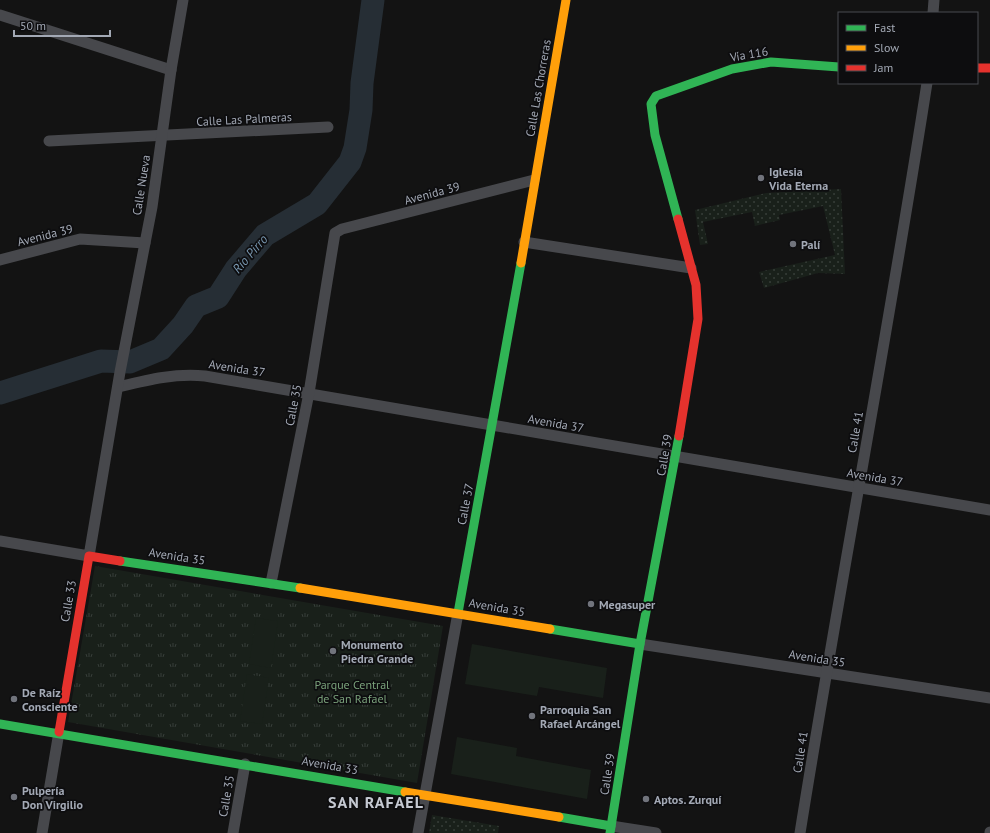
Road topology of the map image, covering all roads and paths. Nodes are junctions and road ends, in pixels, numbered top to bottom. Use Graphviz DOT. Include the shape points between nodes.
graph roads {
  1 [pos="183,0"];
  2 [pos="566,0"];
  3 [pos="934,0"];
  4 [pos="933,12"];
  5 [pos="0,16"];
  6 [pos="838,67"];
  7 [pos="978,68"];
  8 [pos="990,68"];
  9 [pos="171,70"];
  10 [pos="927,84"];
  11 [pos="667,91"];
  12 [pos="328,127"];
  13 [pos="162,136"];
  14 [pos="49,141"];
  15 [pos="534,180"];
  16 [pos="337,231"];
  17 [pos="524,242"];
  18 [pos="145,243"];
  19 [pos="0,260"];
  20 [pos="691,268"];
  21 [pos="120,372"];
  22 [pos="118,386"];
  23 [pos="309,393"];
  24 [pos="493,426"];
  25 [pos="676,456"];
  26 [pos="859,487"];
  27 [pos="990,510"];
  28 [pos="0,541"];
  29 [pos="89,556"];
  30 [pos="271,583"];
  31 [pos="458,613"];
  32 [pos="640,644"];
  33 [pos="826,672"];
  34 [pos="990,698"];
  35 [pos="0,724"];
  36 [pos="59,732"];
  37 [pos="245,764"];
  38 [pos="424,794"];
  39 [pos="611,829"];
  40 [pos="42,833"];
  41 [pos="233,833"];
  42 [pos="418,833"];
  43 [pos="656,833"];
  44 [pos="800,833"];
  1 -- 9 [label="street, Calle Nueva"];
  2 -- 15 [label="main road, Calle Las Chorreras"];
  3 -- 4 [label="street"];
  5 -- 9 [label="street"];
  6 -- 11 [label="main road, Vía 116" via="766,62 732,69"];
  7 -- 8 [label="main road"];
  9 -- 13 [label="street, Calle Nueva"];
  10 -- 26 [label="street, Calle 41" via="901,250"];
  11 -- 20 [label="main road, Calle 39" via="653,100 651,112 654,135"];
  12 -- 13 [label="street, Calle Las Palmeras"];
  13 -- 14 [label="street, Calle Las Palmeras"];
  13 -- 18 [label="street, Calle Nueva"];
  15 -- 16 [label="street, Avenida 39"];
  15 -- 17 [label="main road, Calle 37"];
  16 -- 23 [label="street, Calle 35" via="333,236"];
  17 -- 20 [label="street"];
  17 -- 24 [label="main road, Calle 37"];
  18 -- 19 [label="street, Avenida 39" via="80,239"];
  18 -- 21 [label="street, Calle Nueva"];
  20 -- 25 [label="main road, Calle 39" via="698,299 698,319"];
  21 -- 22 [label="street, Calle 33"];
  22 -- 23 [label="street, Avenida 37" via="163,376 187,374"];
  22 -- 29 [label="street, Calle 33"];
  23 -- 24 [label="street, Avenida 37"];
  23 -- 30 [label="street, Calle 35"];
  24 -- 25 [label="street, Avenida 37"];
  24 -- 31 [label="main road, Calle 37"];
  25 -- 26 [label="street, Avenida 37"];
  25 -- 32 [label="main road, Calle 39"];
  26 -- 27 [label="street, Avenida 37"];
  26 -- 33 [label="street, Calle 41"];
  28 -- 29 [label="street, Avenida 35"];
  29 -- 30 [label="main road, Avenida 35"];
  29 -- 36 [label="main road, Calle 33"];
  30 -- 31 [label="main road, Avenida 35"];
  31 -- 32 [label="main road, Avenida 35"];
  31 -- 38 [label="street, Calle 37"];
  32 -- 33 [label="street, Avenida 35"];
  32 -- 39 [label="main road, Calle 39"];
  33 -- 34 [label="street, Avenida 35"];
  33 -- 44 [label="street, Calle 41"];
  35 -- 36 [label="main road, Avenida 33"];
  36 -- 37 [label="main road, Avenida 33"];
  36 -- 40 [label="street, Calle 33"];
  37 -- 38 [label="main road, Avenida 33"];
  37 -- 41 [label="street, Calle 35"];
  38 -- 39 [label="main road, Avenida 33"];
  38 -- 42 [label="street, Calle 37"];
  39 -- 43 [label="street, Avenida 33"];
}
